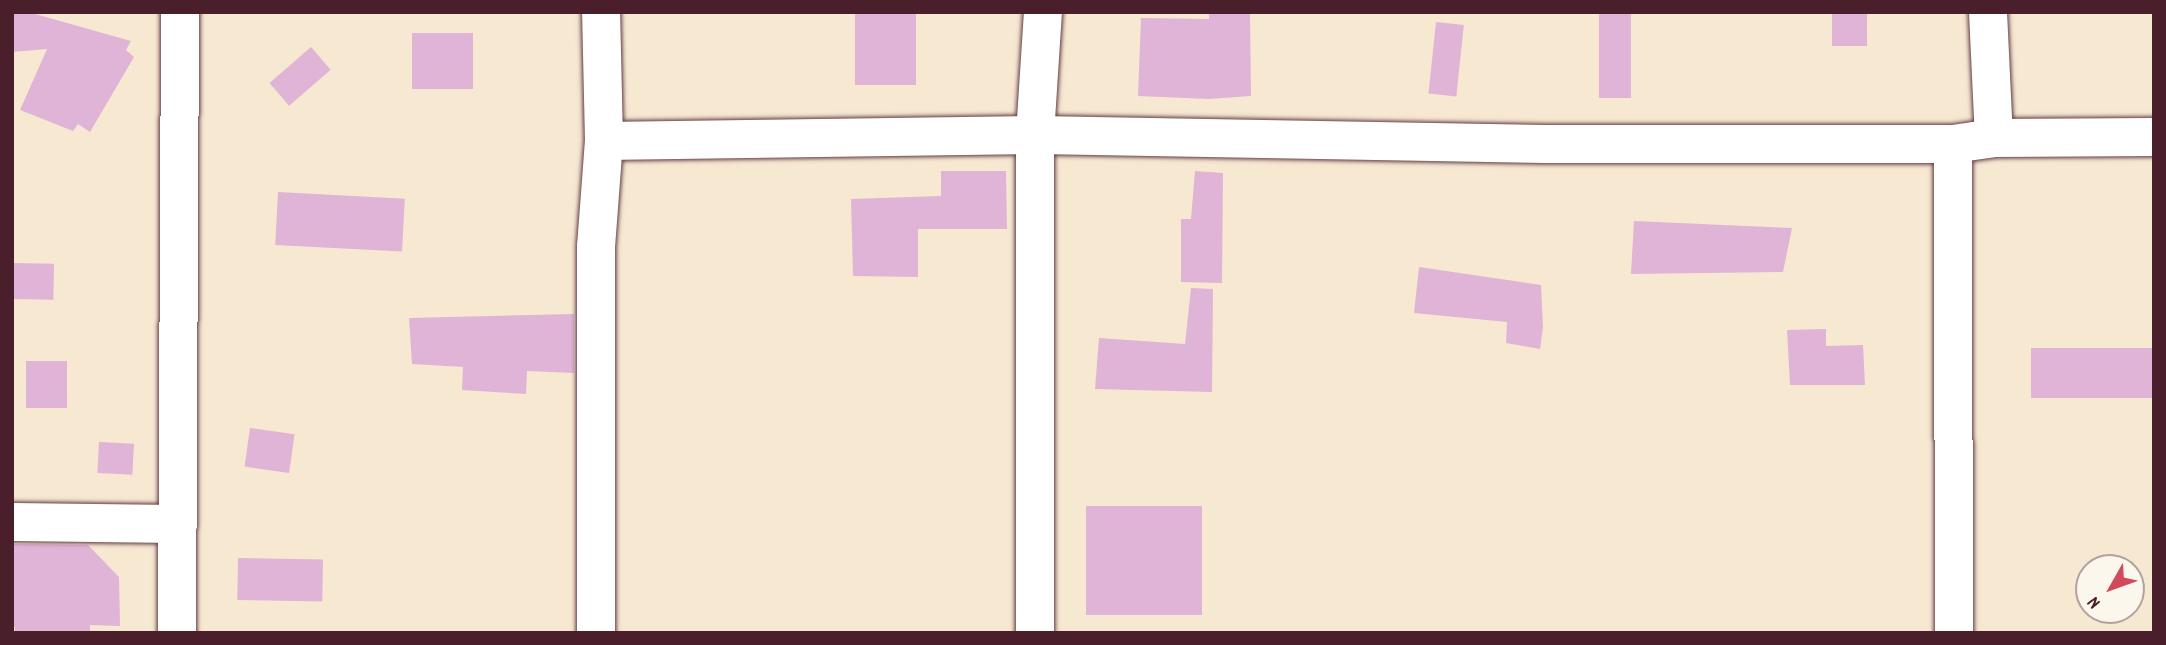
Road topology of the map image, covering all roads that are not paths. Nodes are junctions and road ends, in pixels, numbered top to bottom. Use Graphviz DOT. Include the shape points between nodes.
graph roads {
  1 [pos="180,12"];
  2 [pos="601,12"];
  3 [pos="1043,12"];
  4 [pos="1988,12"];
  5 [pos="1035,135"];
  6 [pos="2154,137"];
  7 [pos="1994,138"];
  8 [pos="604,141"];
  9 [pos="1953,144"];
  10 [pos="12,522"];
  11 [pos="178,524"];
  12 [pos="177,633"];
  13 [pos="596,633"];
  14 [pos="1035,633"];
  15 [pos="1954,633"];
  1 -- 11 [label="street"];
  2 -- 8 [label="street"];
  3 -- 5 [label="street"];
  4 -- 7 [label="street"];
  5 -- 8 [label="street"];
  5 -- 9 [label="street" via="1545,144"];
  5 -- 14 [label="street"];
  6 -- 7 [label="street"];
  7 -- 9 [label="street"];
  8 -- 13 [label="street" via="596,247"];
  9 -- 15 [label="street"];
  10 -- 11 [label="street"];
  11 -- 12 [label="street"];
}
